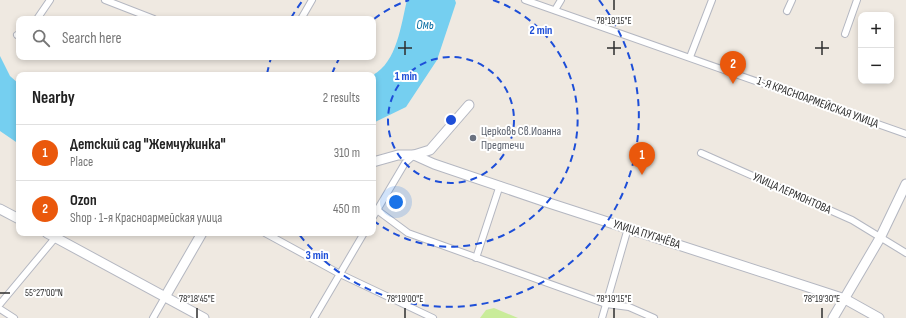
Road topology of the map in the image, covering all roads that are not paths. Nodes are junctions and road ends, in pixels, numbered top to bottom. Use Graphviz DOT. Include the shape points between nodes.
graph roads {
  1 [pos="50,0"];
  2 [pos="105,0"];
  3 [pos="312,0"];
  4 [pos="525,0"];
  5 [pos="561,0"];
  6 [pos="712,0"];
  7 [pos="792,0"];
  8 [pos="857,0"];
  9 [pos="555,10"];
  10 [pos="787,10"];
  11 [pos="39,16"];
  12 [pos="146,16"];
  13 [pos="303,16"];
  14 [pos="845,34"];
  15 [pos="690,57"];
  16 [pos="470,106"];
  17 [pos="906,134"];
  18 [pos="701,153"];
  19 [pos="414,155"];
  20 [pos="376,161"];
  21 [pos="906,184"];
  22 [pos="500,185"];
  23 [pos="0,209"];
  24 [pos="377,210"];
  25 [pos="16,217"];
  26 [pos="628,228"];
  27 [pos="51,236"];
  28 [pos="200,236"];
  29 [pos="270,236"];
  30 [pos="362,236"];
  31 [pos="55,238"];
  32 [pos="880,238"];
  33 [pos="906,252"];
  34 [pos="476,258"];
  35 [pos="340,274"];
  36 [pos="165,297"];
  37 [pos="845,299"];
  38 [pos="0,304"];
  39 [pos="606,304"];
  40 [pos="0,309"];
  41 [pos="14,318"];
  42 [pos="153,318"];
  43 [pos="204,318"];
  44 [pos="314,318"];
  45 [pos="433,318"];
  46 [pos="602,318"];
  47 [pos="654,318"];
  48 [pos="834,318"];
  49 [pos="879,318"];
  1 -- 11 [label="street"];
  2 -- 12 [label="street"];
  3 -- 13 [label="street"];
  4 -- 9 [label="street, 1-Я КРАСНОАРМЕЙСКАЯ УЛИЦА"];
  5 -- 9 [label="street"];
  6 -- 15 [label="street"];
  7 -- 10 [label="street"];
  8 -- 14 [label="street"];
  9 -- 15 [label="street, 1-Я КРАСНОАРМЕЙСКАЯ УЛИЦА"];
  15 -- 17 [label="street, 1-Я КРАСНОАРМЕЙСКАЯ УЛИЦА"];
  16 -- 19 [label="street" via="430,150"];
  18 -- 32 [label="street, УЛИЦА ЛЕРМОНТОВА" via="852,220"];
  19 -- 20 [label="street" via="398,154"];
  19 -- 22 [label="street, УЛИЦА ПУГАЧЁВА"];
  19 -- 24 [label="street" via="404,163"];
  21 -- 32 [label="street"];
  22 -- 26 [label="street, УЛИЦА ПУГАЧЁВА"];
  22 -- 34 [label="street"];
  23 -- 25 [label="street"];
  24 -- 34 [label="street" via="408,234"];
  26 -- 37 [label="street, УЛИЦА ПУГАЧЁВА"];
  26 -- 39 [label="street"];
  27 -- 31 [label="street"];
  28 -- 36 [label="street"];
  29 -- 35 [label="street"];
  30 -- 35 [label="street"];
  31 -- 36 [label="street"];
  31 -- 38 [label="street"];
  32 -- 33 [label="street, УЛИЦА ЛЕРМОНТОВА"];
  32 -- 37 [label="street"];
  34 -- 39 [label="street"];
  35 -- 44 [label="street"];
  35 -- 45 [label="street"];
  36 -- 42 [label="street"];
  36 -- 43 [label="street"];
  37 -- 48 [label="street"];
  37 -- 49 [label="street, УЛИЦА ПУГАЧЁВА"];
  39 -- 46 [label="street"];
  39 -- 47 [label="street" via="629,307"];
  40 -- 41 [label="street"];
}
